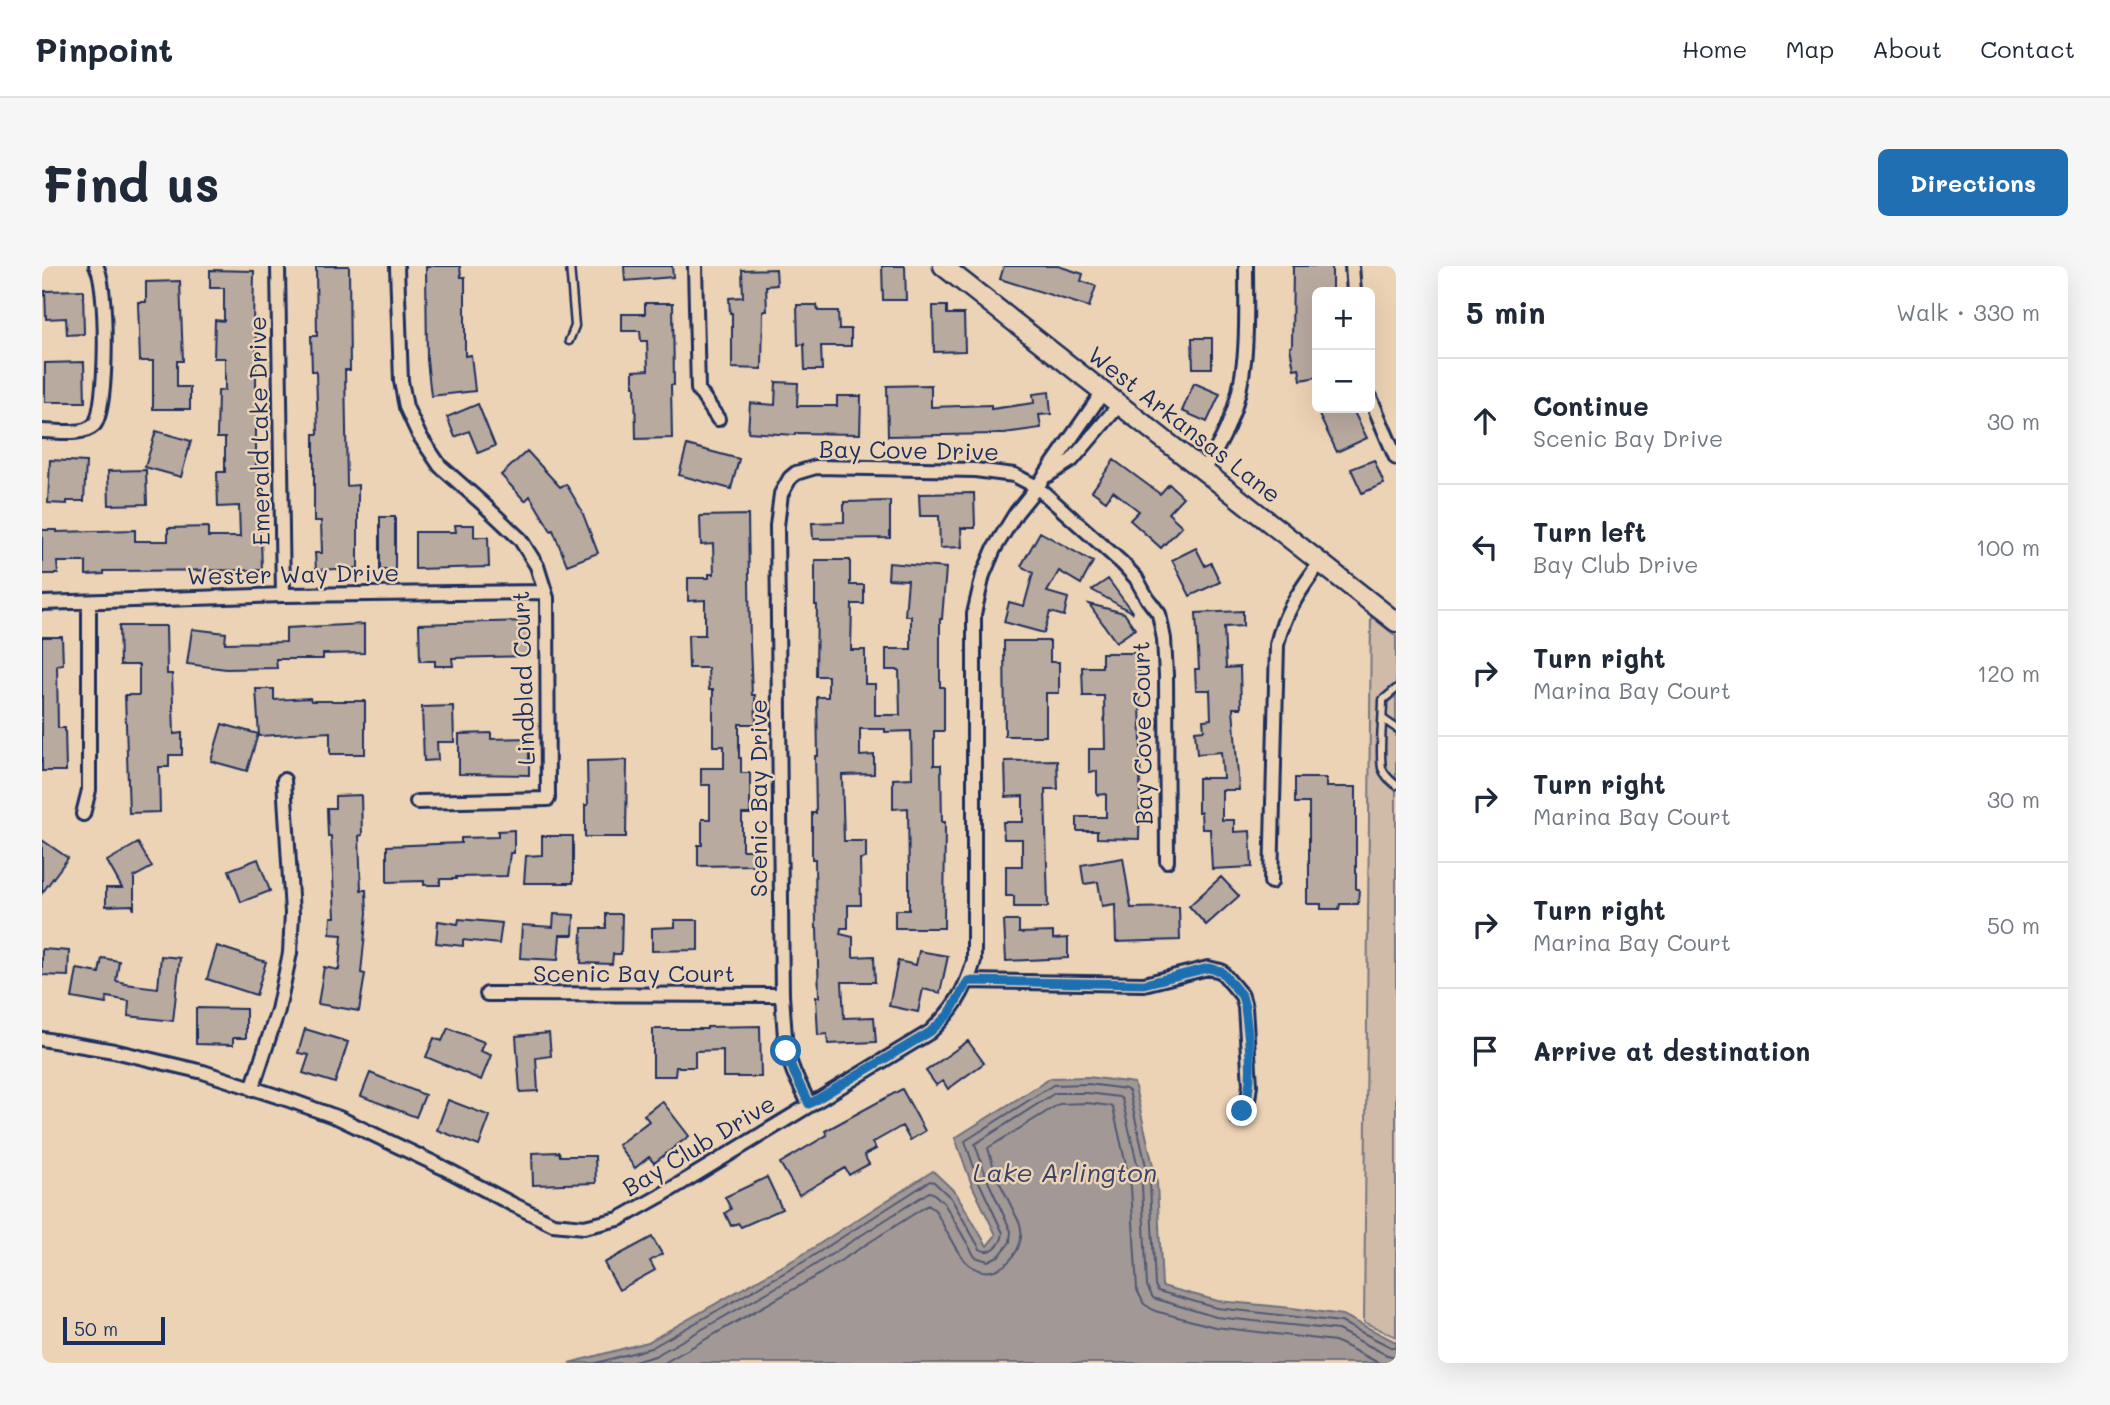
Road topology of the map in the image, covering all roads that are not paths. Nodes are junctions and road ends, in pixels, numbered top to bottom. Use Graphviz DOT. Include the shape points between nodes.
graph roads {
  1 [pos="96,266"];
  2 [pos="278,266"];
  3 [pos="397,266"];
  4 [pos="570,266"];
  5 [pos="695,266"];
  6 [pos="943,266"];
  7 [pos="1246,266"];
  8 [pos="1352,266"];
  9 [pos="1354,287"];
  10 [pos="569,341"];
  11 [pos="1103,392"];
  12 [pos="1119,405"];
  13 [pos="1375,409"];
  14 [pos="718,419"];
  15 [pos="42,431"];
  16 [pos="1396,458"];
  17 [pos="1204,471"];
  18 [pos="1041,482"];
  19 [pos="784,488"];
  20 [pos="1320,562"];
  21 [pos="545,592"];
  22 [pos="284,595"];
  23 [pos="89,602"];
  24 [pos="42,603"];
  25 [pos="1396,622"];
  26 [pos="1396,689"];
  27 [pos="1383,719"];
  28 [pos="1396,728"];
  29 [pos="284,780"];
  30 [pos="1396,785"];
  31 [pos="417,802"];
  32 [pos="83,814"];
  33 [pos="1167,861"];
  34 [pos="1271,882"];
  35 [pos="968,981"];
  36 [pos="487,994"];
  37 [pos="782,995"];
  38 [pos="42,1039"];
  39 [pos="252,1089"];
  40 [pos="809,1104"];
  41 [pos="1238,1119"];
  1 -- 15 [label="street" via="102,279 105,354 99,419 79,431"];
  2 -- 22 [label="street, Emerald Lake Drive"];
  3 -- 21 [label="street, Lindblad Court" via="401,381 410,416 440,466 520,539 537,566"];
  4 -- 10 [label="lane" via="575,326"];
  5 -- 14 [label="street" via="698,389"];
  6 -- 11 [label="street, West Arkansas Lane"];
  7 -- 17 [label="street" via="1242,380 1229,424"];
  8 -- 9 [label="street"];
  11 -- 12 [label="street, West Arkansas Lane"];
  11 -- 18 [label="street, Bay Club Drive"];
  12 -- 17 [label="street, West Arkansas Lane"];
  12 -- 18 [label="street, Bay Club Drive" via="1072,460"];
  13 -- 16 [label="street"];
  17 -- 20 [label="street, West Arkansas Lane"];
  18 -- 19 [label="street, Bay Cove Drive" via="995,472 816,467 796,473"];
  18 -- 33 [label="street, Bay Cove Court" via="1122,563 1159,614 1166,676"];
  18 -- 35 [label="street, Bay Club Drive" via="994,549 974,614 974,961"];
  19 -- 37 [label="street, Scenic Bay Drive" via="777,526"];
  20 -- 25 [label="street, West Arkansas Lane"];
  20 -- 34 [label="street" via="1289,607 1277,645"];
  21 -- 22 [label="street, Wester Way Drive"];
  21 -- 31 [label="street, Lindblad Court" via="548,799"];
  22 -- 23 [label="street, Wester Way Drive"];
  23 -- 24 [label="street, Wester Way Drive"];
  23 -- 32 [label="street" via="89,790"];
  26 -- 27 [label="lane" via="1383,700"];
  27 -- 28 [label="lane"];
  27 -- 30 [label="lane" via="1382,770"];
  29 -- 39 [label="street" via="290,953 278,1010"];
  35 -- 40 [label="street, Bay Club Drive" via="949,1014 930,1032"];
  35 -- 41 [label="street" via="1144,984 1208,968 1221,971 1242,996 1245,1007 1250,1085"];
  36 -- 37 [label="street, Scenic Bay Court"];
  37 -- 40 [label="street, Scenic Bay Drive" via="786,1051"];
  38 -- 39 [label="street, Bay Club Drive" via="203,1072"];
  39 -- 40 [label="street, Bay Club Drive" via="339,1118 553,1224 584,1227 619,1219"];
}
